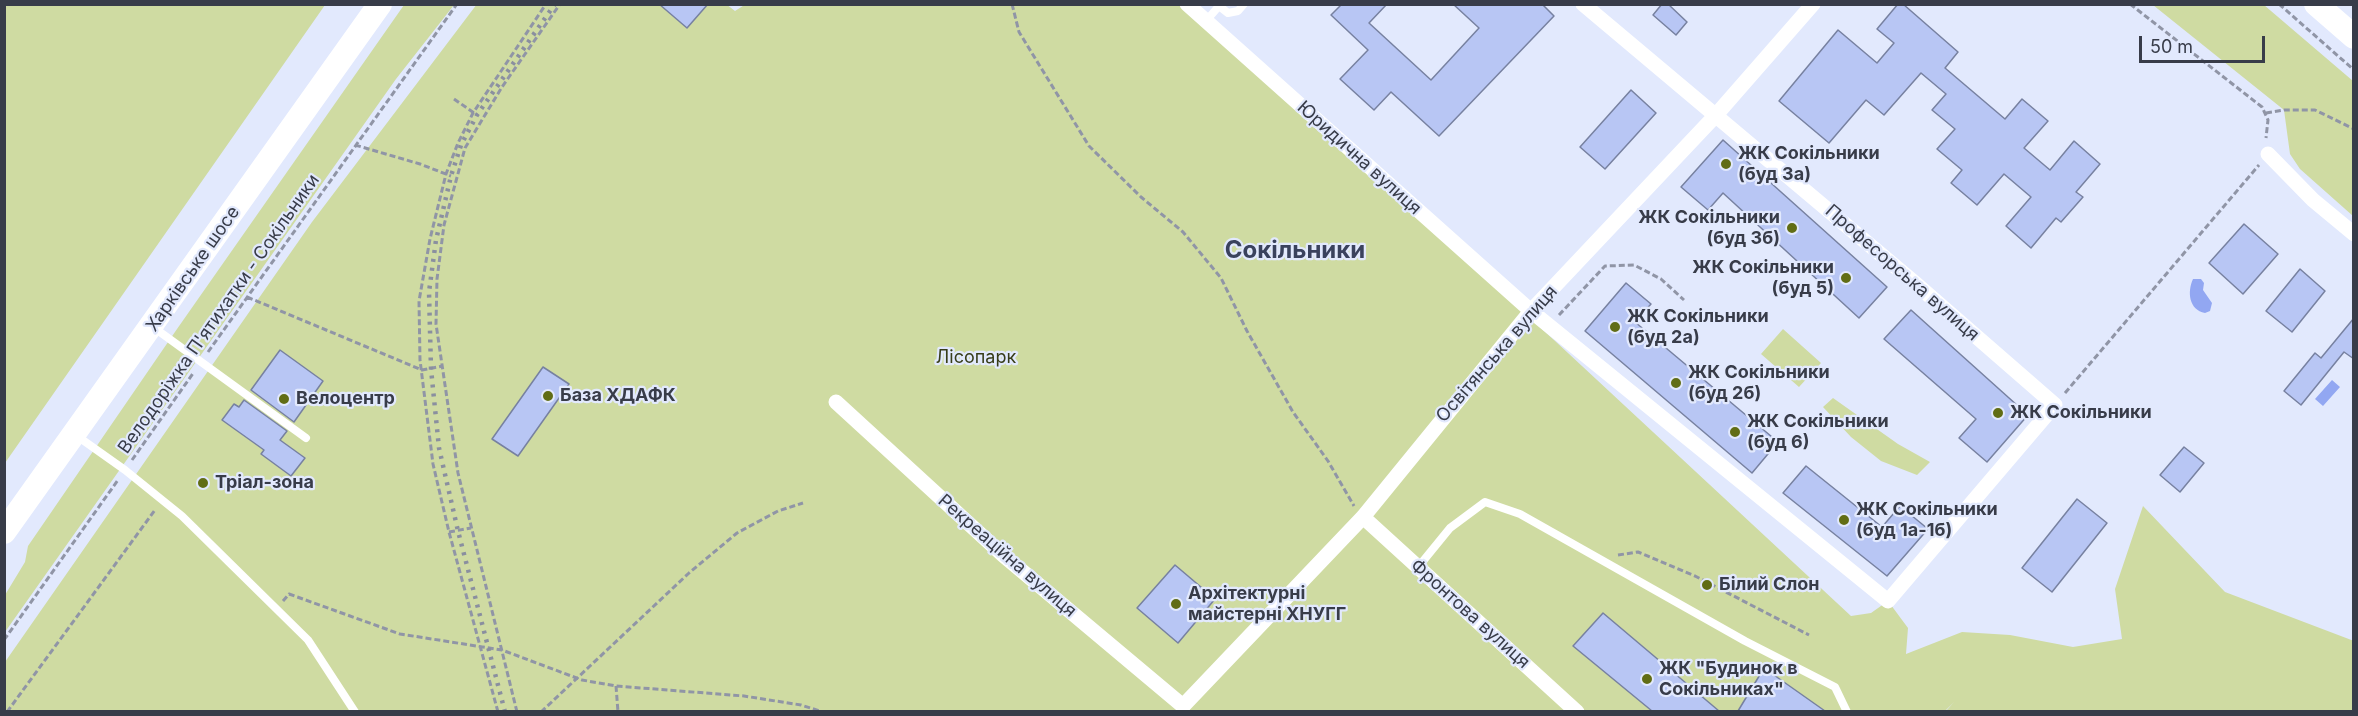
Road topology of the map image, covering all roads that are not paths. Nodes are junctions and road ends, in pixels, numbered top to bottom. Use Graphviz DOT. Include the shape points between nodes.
graph roads {
  1 [pos="380,4"];
  2 [pos="1187,4"];
  3 [pos="1244,4"];
  4 [pos="1583,4"];
  5 [pos="1813,4"];
  6 [pos="2316,4"];
  7 [pos="1218,5"];
  8 [pos="1206,21"];
  9 [pos="2354,36"];
  10 [pos="1716,115"];
  11 [pos="2268,154"];
  12 [pos="2354,234"];
  13 [pos="1531,311"];
  14 [pos="151,327"];
  15 [pos="836,402"];
  16 [pos="2055,405"];
  17 [pos="75,434"];
  18 [pos="306,438"];
  19 [pos="1363,517"];
  20 [pos="4,532"];
  21 [pos="1419,566"];
  22 [pos="1183,706"];
  23 [pos="355,711"];
  24 [pos="1577,711"];
  25 [pos="1847,711"];
  1 -- 14 [label="main road, Харківське шосе"];
  2 -- 8 [label="street, Юридична вулиця"];
  3 -- 7 [label="lane" via="1238,11 1228,13"];
  4 -- 10 [label="street, Професорська вулиця"];
  5 -- 10 [label="street, Освітянська вулиця"];
  6 -- 9 [label="main road"];
  7 -- 8 [label="lane"];
  8 -- 13 [label="street, Юридична вулиця"];
  10 -- 13 [label="street, Освітянська вулиця"];
  10 -- 16 [label="street, Професорська вулиця"];
  11 -- 12 [label="street" via="2313,200"];
  13 -- 16 [label="street, Юридична вулиця" via="1888,601"];
  13 -- 19 [label="street, Освітянська вулиця"];
  14 -- 17 [label="main road, Харківське шосе"];
  14 -- 18 [label="lane"];
  15 -- 22 [label="street, Рекреаційна вулиця" via="1003,555"];
  17 -- 20 [label="main road, Харківське шосе"];
  17 -- 23 [label="lane" via="163,500 308,640"];
  19 -- 21 [label="street, Фронтова вулиця"];
  19 -- 22 [label="street, Освітянська вулиця"];
  21 -- 24 [label="street, Фронтова вулиця"];
  21 -- 25 [label="lane" via="1450,528 1485,502 1521,514 1745,641 1835,687"];
}
